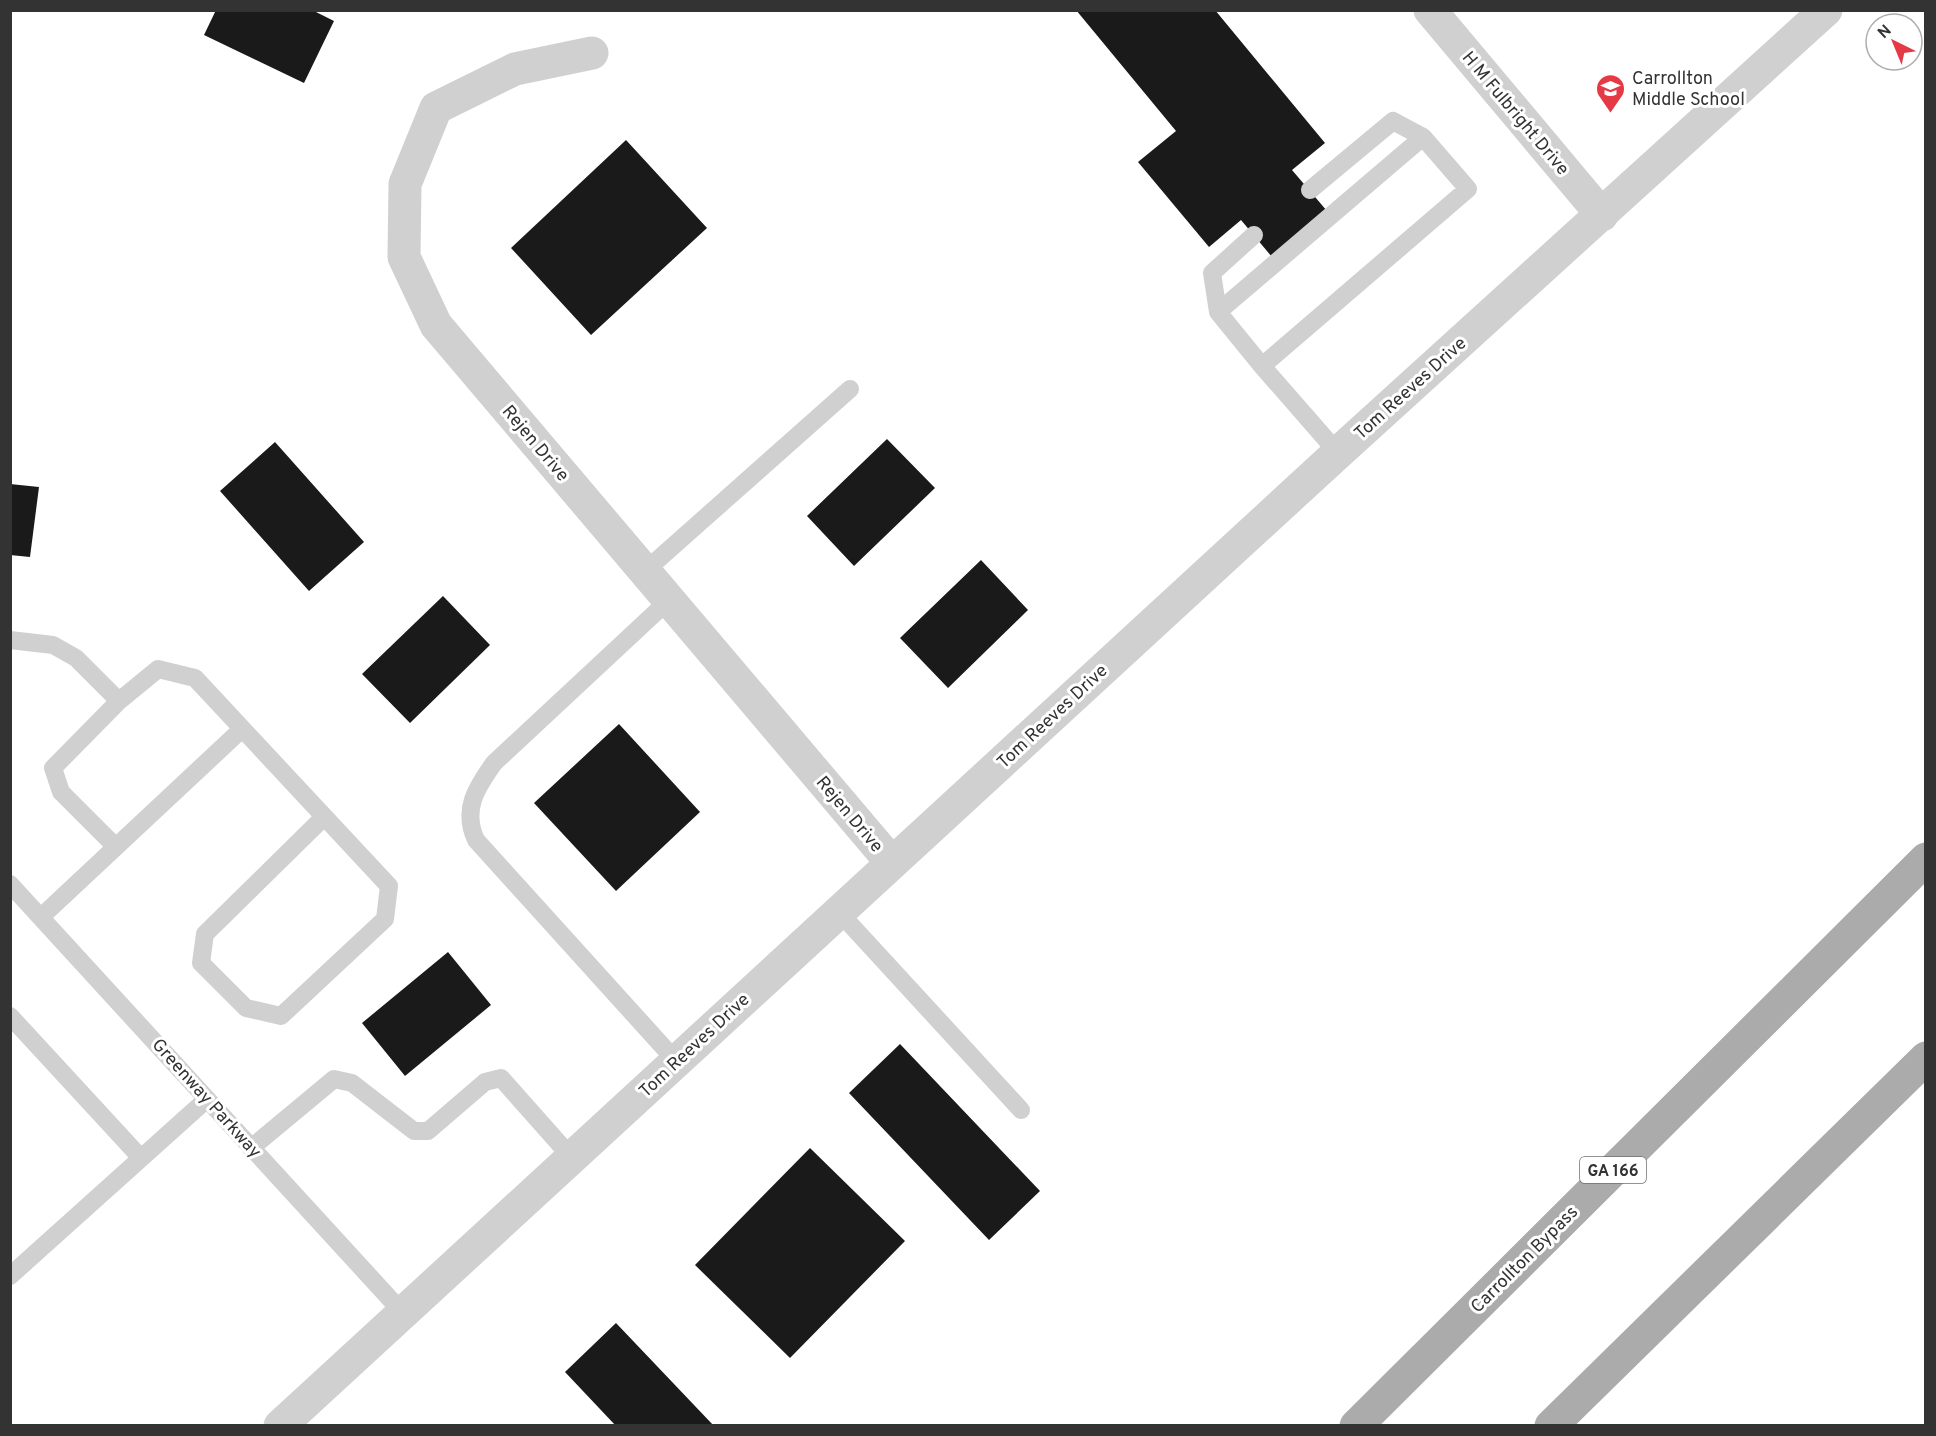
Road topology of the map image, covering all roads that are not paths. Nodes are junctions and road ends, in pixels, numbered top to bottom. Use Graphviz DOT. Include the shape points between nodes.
graph roads {
  1 [pos="1430,10"];
  2 [pos="1826,10"];
  3 [pos="591,53"];
  4 [pos="1423,136"];
  5 [pos="1310,190"];
  6 [pos="1602,215"];
  7 [pos="1254,235"];
  8 [pos="1218,312"];
  9 [pos="1262,366"];
  10 [pos="850,389"];
  11 [pos="1338,453"];
  12 [pos="645,571"];
  13 [pos="669,600"];
  14 [pos="10,640"];
  15 [pos="119,701"];
  16 [pos="242,729"];
  17 [pos="324,817"];
  18 [pos="116,847"];
  19 [pos="1926,859"];
  20 [pos="892,863"];
  21 [pos="10,884"];
  22 [pos="839,912"];
  23 [pos="41,917"];
  24 [pos="10,1016"];
  25 [pos="1926,1058"];
  26 [pos="676,1061"];
  27 [pos="207,1099"];
  28 [pos="1021,1110"];
  29 [pos="251,1148"];
  30 [pos="141,1158"];
  31 [pos="572,1158"];
  32 [pos="10,1276"];
  33 [pos="403,1313"];
  34 [pos="280,1425"];
  35 [pos="1356,1425"];
  36 [pos="1551,1425"];
  1 -- 6 [label="street, H M Fulbright Drive"];
  2 -- 6 [label="street, Tom Reeves Drive"];
  3 -- 12 [label="street, Rejen Drive" via="515,69 436,108 405,184 404,258 436,325"];
  4 -- 5 [label="lane" via="1393,121"];
  4 -- 8 [label="lane"];
  4 -- 9 [label="lane" via="1468,189"];
  6 -- 11 [label="street, Tom Reeves Drive"];
  7 -- 8 [label="lane" via="1212,273"];
  8 -- 9 [label="lane"];
  9 -- 11 [label="lane"];
  10 -- 12 [label="lane"];
  11 -- 20 [label="street, Tom Reeves Drive"];
  12 -- 13 [label="street, Rejen Drive"];
  13 -- 20 [label="street, Rejen Drive"];
  13 -- 26 [label="lane" via="494,763 478,785 469,807 470,827 476,840"];
  14 -- 15 [label="lane" via="53,645 76,658"];
  15 -- 16 [label="lane" via="158,669 195,678"];
  15 -- 18 [label="lane" via="53,768 61,792"];
  16 -- 17 [label="lane"];
  16 -- 18 [label="lane"];
  17 -- 17 [label="lane" via="389,886 385,919 281,1016 246,1008 201,963 205,934"];
  18 -- 23 [label="lane"];
  19 -- 35 [label="main road, Carrollton Bypass / GA 166"];
  20 -- 22 [label="street, Tom Reeves Drive"];
  21 -- 23 [label="lane, Greenway Parkway"];
  22 -- 26 [label="street, Tom Reeves Drive"];
  22 -- 28 [label="lane"];
  23 -- 27 [label="lane, Greenway Parkway"];
  24 -- 30 [label="lane"];
  25 -- 36 [label="main road"];
  26 -- 31 [label="street, Tom Reeves Drive"];
  27 -- 29 [label="lane, Greenway Parkway"];
  27 -- 30 [label="lane"];
  29 -- 31 [label="lane" via="334,1079 352,1083 414,1131 428,1131 485,1082 501,1078"];
  29 -- 33 [label="lane, Greenway Parkway"];
  30 -- 32 [label="lane"];
  31 -- 33 [label="street, Tom Reeves Drive"];
  33 -- 34 [label="street, Tom Reeves Drive"];
}
